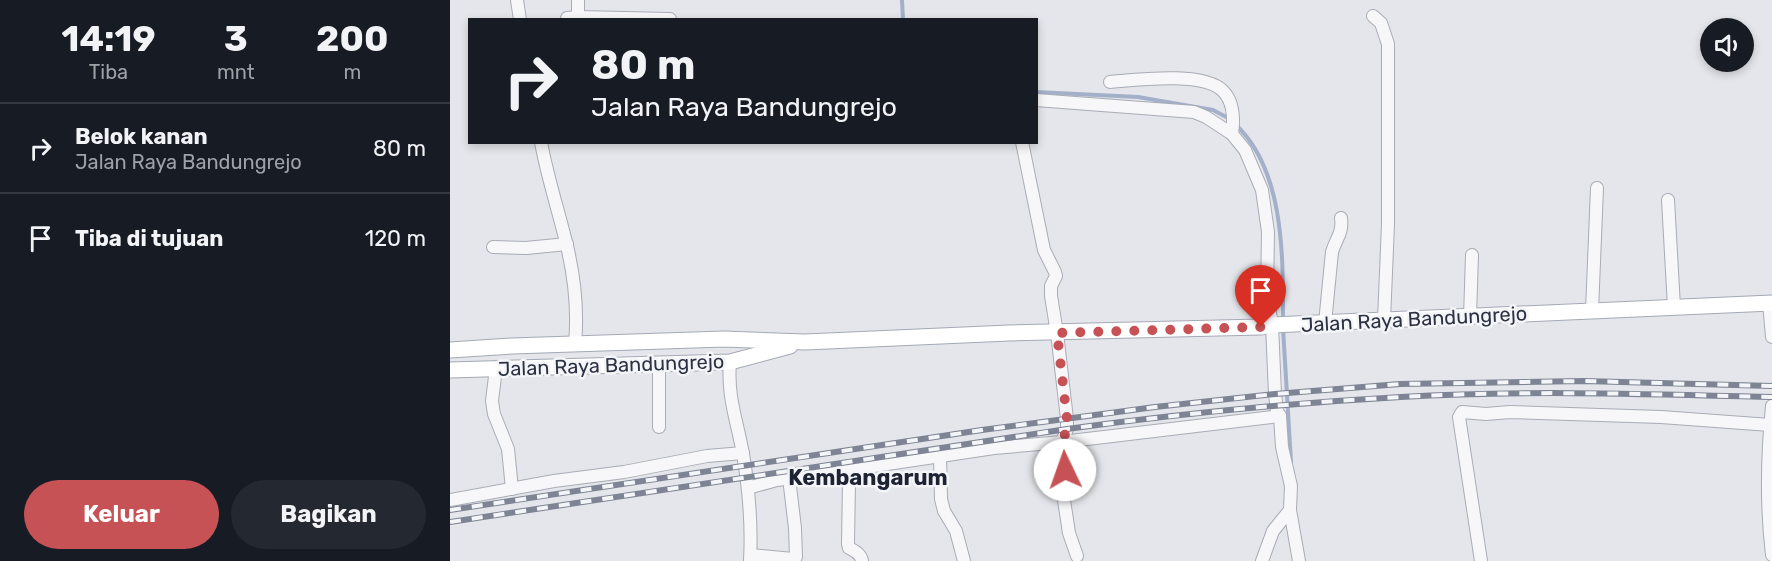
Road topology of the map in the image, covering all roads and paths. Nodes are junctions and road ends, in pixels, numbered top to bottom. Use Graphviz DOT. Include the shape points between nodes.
graph roads {
  1 [pos="517,0"];
  2 [pos="578,0"];
  3 [pos="1373,16"];
  4 [pos="520,18"];
  5 [pos="621,18"];
  6 [pos="1110,82"];
  7 [pos="1038,100"];
  8 [pos="1232,132"];
  9 [pos="541,144"];
  10 [pos="1022,144"];
  11 [pos="1597,188"];
  12 [pos="1668,200"];
  13 [pos="1341,218"];
  14 [pos="567,244"];
  15 [pos="493,247"];
  16 [pos="1472,255"];
  17 [pos="1771,303"];
  18 [pos="1674,307"];
  19 [pos="1592,311"];
  20 [pos="1470,316"];
  21 [pos="1384,321"];
  22 [pos="1325,323"];
  23 [pos="1279,325"];
  24 [pos="1057,333"];
  25 [pos="1772,337"];
  26 [pos="805,342"];
  27 [pos="609,343"];
  28 [pos="575,344"];
  29 [pos="450,350"];
  30 [pos="730,362"];
  31 [pos="659,364"];
  32 [pos="610,365"];
  33 [pos="496,368"];
  34 [pos="450,370"];
  35 [pos="1772,406"];
  36 [pos="1280,416"];
  37 [pos="1770,425"];
  38 [pos="659,427"];
  39 [pos="1062,442"];
  40 [pos="743,453"];
  41 [pos="940,455"];
  42 [pos="847,470"];
  43 [pos="789,478"];
  44 [pos="748,488"];
  45 [pos="512,489"];
  46 [pos="450,500"];
  47 [pos="1290,510"];
  48 [pos="1772,555"];
  49 [pos="1077,556"];
  50 [pos="750,558"];
  51 [pos="862,561"];
  52 [pos="964,561"];
  53 [pos="1262,561"];
  54 [pos="1299,561"];
  55 [pos="1481,561"];
  1 -- 4 [label="street"];
  2 -- 5 [label="street" via="572,17"];
  3 -- 21 [label="street" via="1381,23 1388,44"];
  6 -- 8 [label="street" via="1171,77 1210,83 1223,90 1230,100"];
  7 -- 8 [label="street" via="1194,112"];
  8 -- 23 [label="street" via="1245,150 1262,190 1268,232 1267,295"];
  9 -- 14 [label="street"];
  10 -- 24 [label="street" via="1044,250 1056,276 1051,296"];
  11 -- 19 [label="street"];
  12 -- 18 [label="street"];
  13 -- 22 [label="street" via="1342,228 1332,252"];
  14 -- 15 [label="street"];
  14 -- 28 [label="street" via="577,321"];
  16 -- 20 [label="street"];
  17 -- 18 [label="main road, Jalan Raya Bandungrejo"];
  17 -- 25 [label="street"];
  18 -- 19 [label="main road, Jalan Raya Bandungrejo"];
  19 -- 20 [label="main road, Jalan Raya Bandungrejo"];
  20 -- 21 [label="main road, Jalan Raya Bandungrejo"];
  21 -- 22 [label="main road, Jalan Raya Bandungrejo"];
  22 -- 23 [label="main road, Jalan Raya Bandungrejo"];
  23 -- 24 [label="main road, Jalan Raya Bandungrejo"];
  23 -- 36 [label="street" via="1275,394"];
  24 -- 26 [label="main road, Jalan Raya Bandungrejo"];
  24 -- 39 [label="street" via="1067,419"];
  26 -- 27 [label="main road, Jalan Raya Bandungrejo" via="724,339"];
  26 -- 30 [label="main road, Jalan Raya Bandungrejo"];
  27 -- 28 [label="main road, Jalan Raya Bandungrejo"];
  27 -- 32 [label="main road"];
  28 -- 29 [label="main road, Jalan Raya Bandungrejo"];
  30 -- 31 [label="main road, Jalan Raya Bandungrejo"];
  30 -- 40 [label="street" via="729,393"];
  31 -- 32 [label="main road, Jalan Raya Bandungrejo"];
  31 -- 38 [label="street"];
  32 -- 33 [label="main road, Jalan Raya Bandungrejo"];
  33 -- 34 [label="main road, Jalan Raya Bandungrejo"];
  33 -- 45 [label="street" via="492,401 508,449"];
  35 -- 37 [label="street"];
  36 -- 39 [label="street"];
  36 -- 47 [label="street" via="1282,447 1292,486"];
  37 -- 48 [label="street" via="1768,511"];
  37 -- 55 [label="street" via="1661,417 1462,411 1460,426"];
  39 -- 41 [label="street"];
  39 -- 49 [label="street" via="1065,512"];
  40 -- 44 [label="street"];
  40 -- 45 [label="street"];
  41 -- 42 [label="street"];
  41 -- 52 [label="street" via="941,499"];
  42 -- 43 [label="street"];
  42 -- 51 [label="street" via="848,544"];
  43 -- 44 [label="street"];
  43 -- 50 [label="street" via="796,557"];
  44 -- 50 [label="street"];
  45 -- 46 [label="street"];
  47 -- 53 [label="street" via="1273,531"];
  47 -- 54 [label="street"];
}
